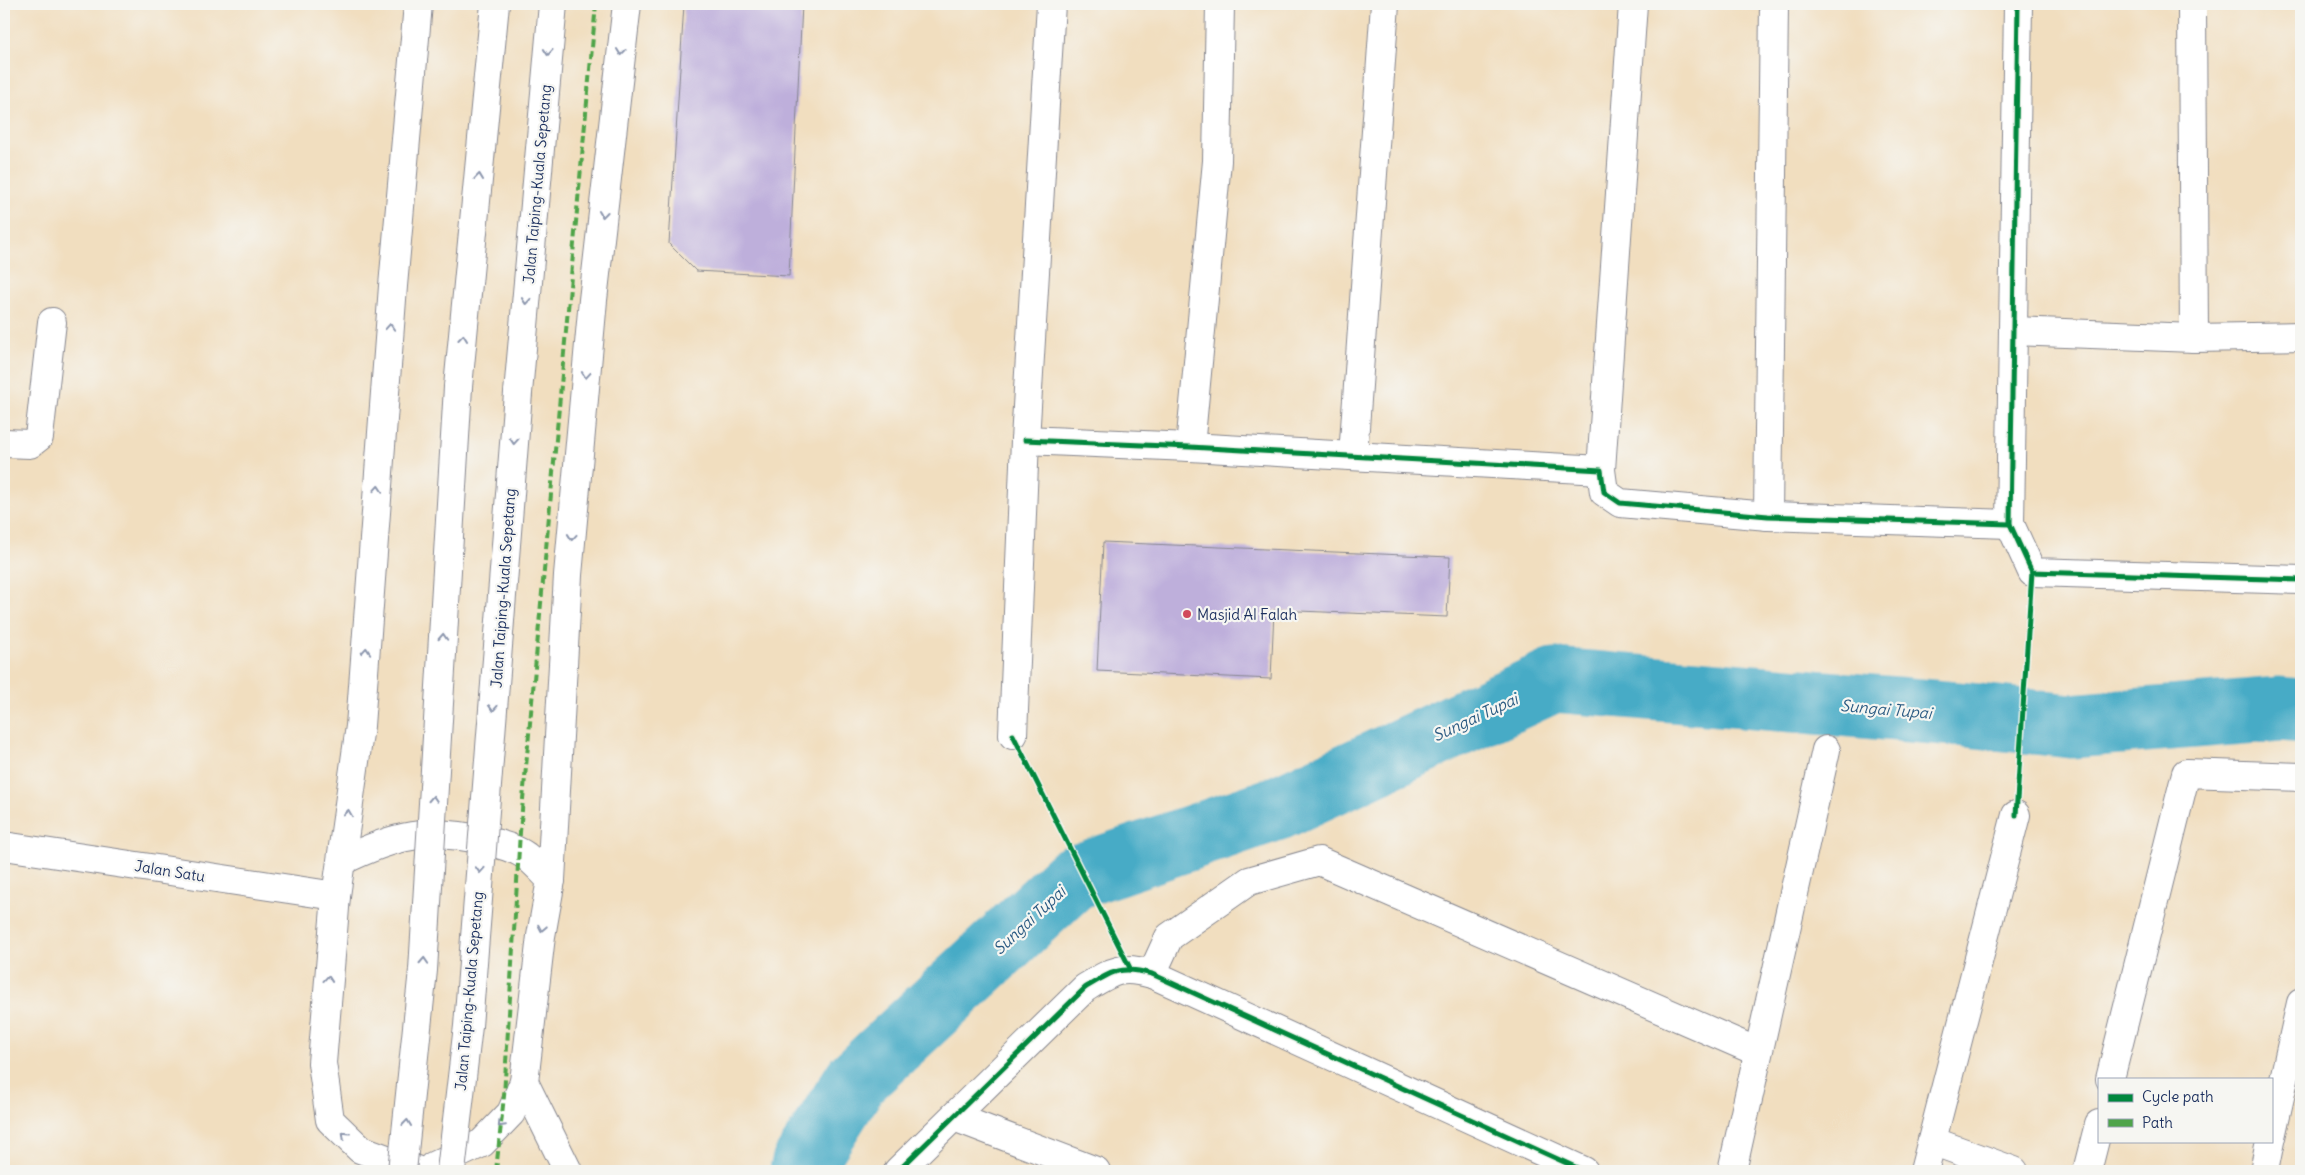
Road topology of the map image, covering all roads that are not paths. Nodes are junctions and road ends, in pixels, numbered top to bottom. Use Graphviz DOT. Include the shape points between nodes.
graph roads {
  1 [pos="418,4"];
  2 [pos="495,4"];
  3 [pos="553,4"];
  4 [pos="627,4"];
  5 [pos="1051,4"];
  6 [pos="1220,4"];
  7 [pos="1385,4"];
  8 [pos="1633,4"];
  9 [pos="1774,4"];
  10 [pos="2018,4"];
  11 [pos="2192,4"];
  12 [pos="52,322"];
  13 [pos="2013,331"];
  14 [pos="2301,336"];
  15 [pos="2194,338"];
  16 [pos="1025,440"];
  17 [pos="4,443"];
  18 [pos="1190,447"];
  19 [pos="1353,456"];
  20 [pos="1601,470"];
  21 [pos="1768,516"];
  22 [pos="2010,524"];
  23 [pos="2301,580"];
  24 [pos="1013,735"];
  25 [pos="1826,750"];
  26 [pos="2301,777"];
  27 [pos="2016,815"];
  28 [pos="4,846"];
  29 [pos="342,861"];
  30 [pos="551,880"];
  31 [pos="336,896"];
  32 [pos="1152,974"];
  33 [pos="2301,1003"];
  34 [pos="1758,1052"];
  35 [pos="2110,1078"];
  36 [pos="524,1082"];
  37 [pos="954,1117"];
  38 [pos="2098,1128"];
  39 [pos="2272,1133"];
  40 [pos="1932,1142"];
  41 [pos="2270,1142"];
  42 [pos="402,1171"];
  43 [pos="421,1171"];
  44 [pos="452,1171"];
  45 [pos="568,1171"];
  46 [pos="898,1171"];
  47 [pos="1096,1171"];
  48 [pos="1584,1171"];
  49 [pos="1732,1171"];
  50 [pos="1924,1171"];
  51 [pos="2014,1171"];
  52 [pos="2087,1171"];
  53 [pos="2264,1171"];
  29 -- 1 [label="street, one-way" via="360,726"];
  42 -- 2 [label="street, one-way, bridge" via="423,970 458,387"];
  3 -- 44 [label="street, Jalan Taiping-Kuala Sepetang, one-way, bridge" via="518,393 468,1026"];
  4 -- 30 [label="street, one-way" via="593,300 568,575"];
  5 -- 16 [label="street"];
  6 -- 18 [label="street" via="1217,161"];
  7 -- 19 [label="street"];
  8 -- 20 [label="street"];
  9 -- 21 [label="street"];
  10 -- 13 [label="street"];
  11 -- 15 [label="street"];
  12 -- 17 [label="street" via="39,437 30,444"];
  13 -- 15 [label="street"];
  13 -- 22 [label="street"];
  14 -- 15 [label="street"];
  16 -- 18 [label="street"];
  16 -- 24 [label="street"];
  18 -- 19 [label="street"];
  19 -- 20 [label="street"];
  20 -- 21 [label="street" via="1604,492 1620,503"];
  21 -- 22 [label="street"];
  22 -- 23 [label="street" via="2032,572"];
  25 -- 34 [label="street"];
  26 -- 35 [label="street" via="2186,773"];
  27 -- 40 [label="street"];
  28 -- 31 [label="street, Jalan Satu"];
  29 -- 30 [label="street" via="374,846 415,834 457,834 512,849 525,856"];
  29 -- 31 [label="street"];
  30 -- 36 [label="street, one-way"];
  43 -- 31 [label="street, one-way" via="360,1149 330,1120 322,1062"];
  32 -- 34 [label="street" via="1169,937 1249,881 1319,861"];
  32 -- 37 [label="street" via="1130,968 1108,974 1085,988"];
  32 -- 48 [label="street"];
  33 -- 39 [label="street"];
  34 -- 49 [label="street"];
  36 -- 43 [label="street, one-way" via="511,1114 482,1143"];
  36 -- 45 [label="street"];
  37 -- 46 [label="street"];
  37 -- 47 [label="street"];
  38 -- 52 [label="street"];
  40 -- 50 [label="street"];
  40 -- 51 [label="street"];
  41 -- 53 [label="street"];
}
